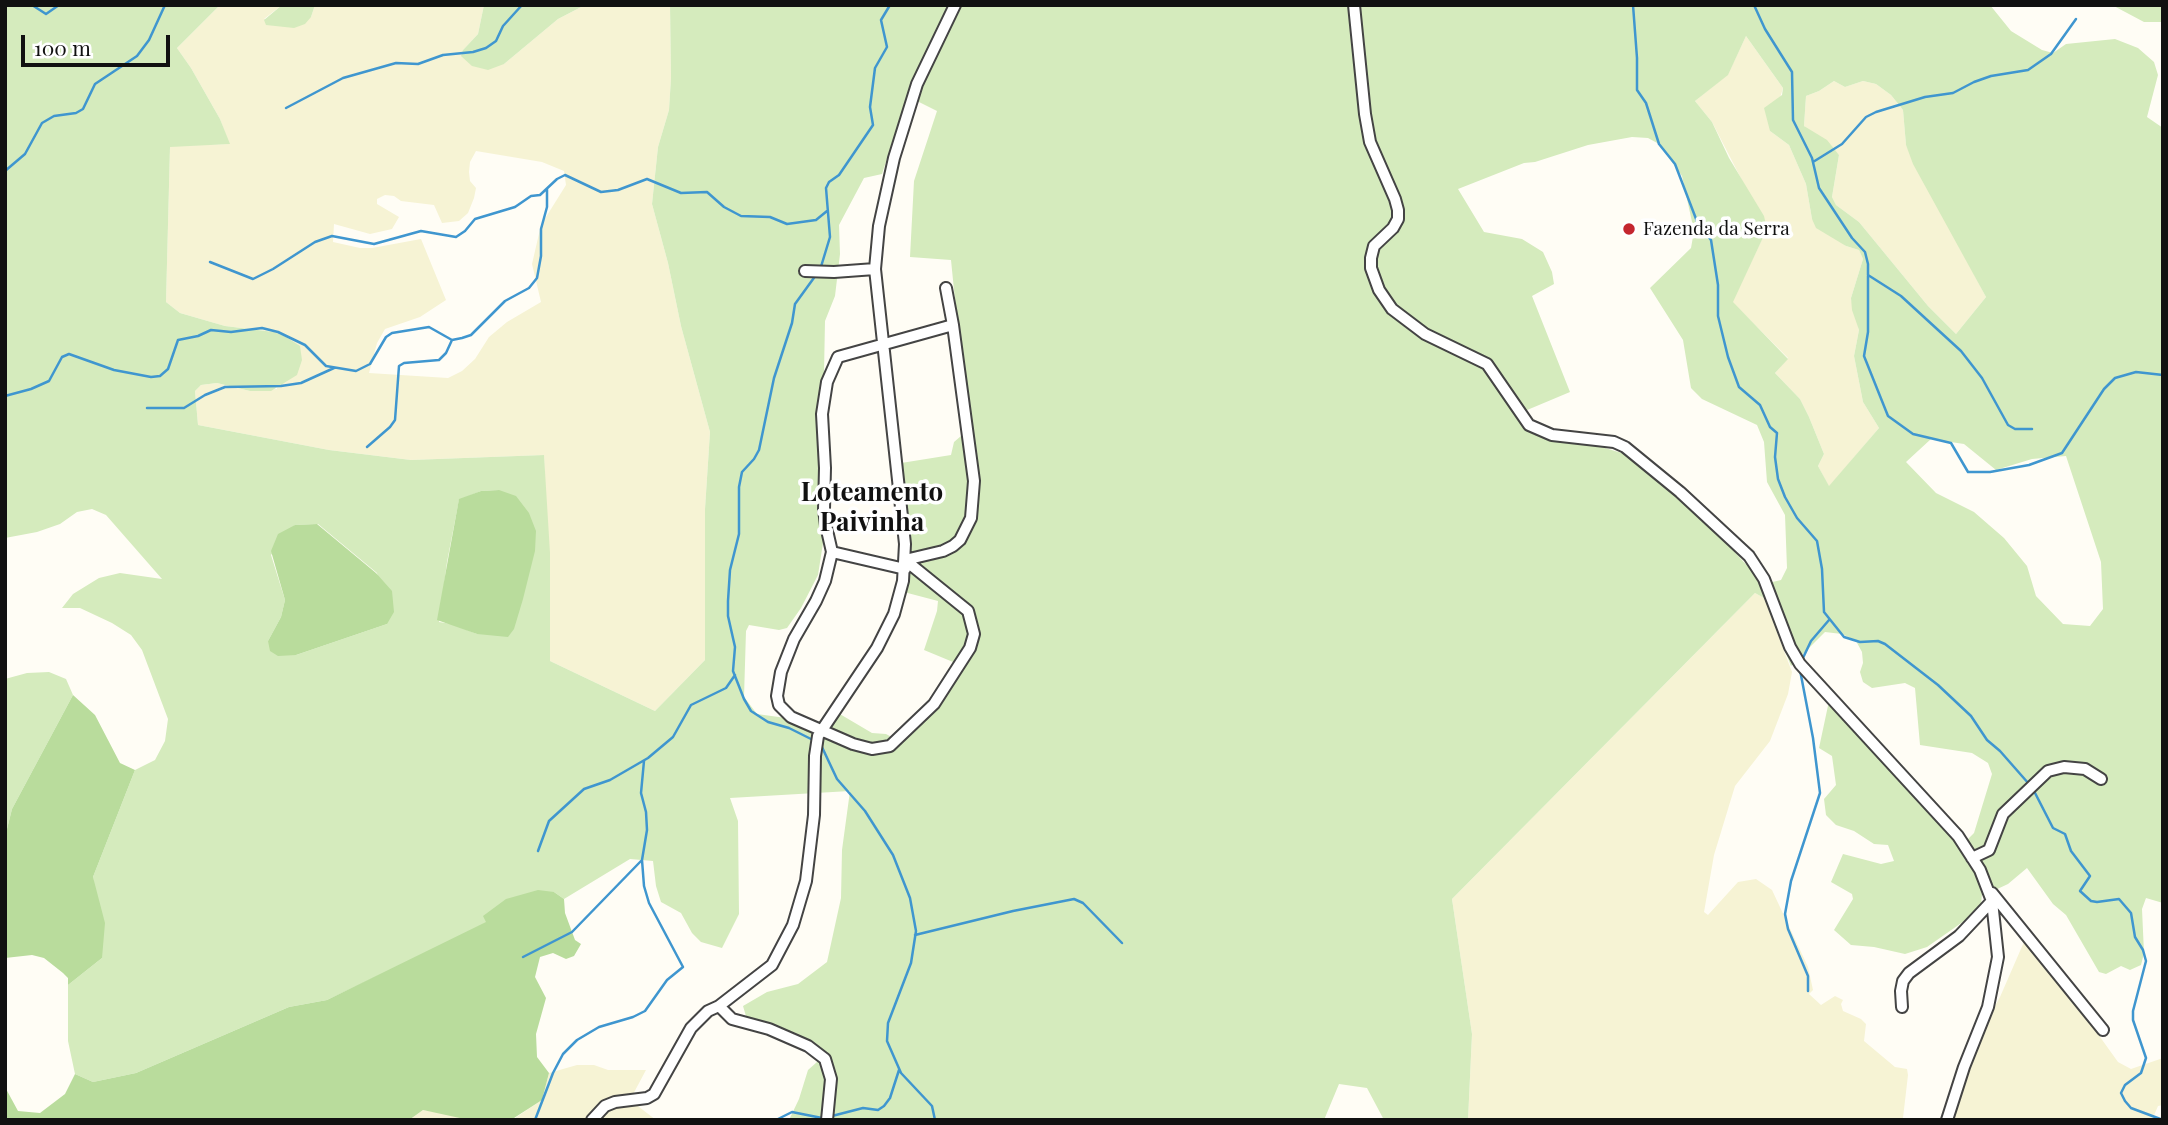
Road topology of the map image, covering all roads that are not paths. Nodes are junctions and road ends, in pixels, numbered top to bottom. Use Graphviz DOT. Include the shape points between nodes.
graph roads {
  1 [pos="955,5"];
  2 [pos="1354,5"];
  3 [pos="875,269"];
  4 [pos="805,271"];
  5 [pos="946,288"];
  6 [pos="953,325"];
  7 [pos="882,346"];
  8 [pos="832,552"];
  9 [pos="905,565"];
  10 [pos="821,730"];
  11 [pos="2101,779"];
  12 [pos="1972,858"];
  13 [pos="1988,888"];
  14 [pos="1992,901"];
  15 [pos="719,1006"];
  16 [pos="1902,1007"];
  17 [pos="2103,1030"];
  18 [pos="592,1120"];
  19 [pos="827,1120"];
  20 [pos="1947,1120"];
  1 -- 3 [label="street" via="917,84 894,158"];
  2 -- 12 [label="street" via="1370,142 1398,210 1393,228 1374,246 1371,258 1379,290 1392,309 1425,334 1487,364 1529,425 1552,435 1599,439 1625,447 1749,556 1759,568 1800,664 1958,836"];
  3 -- 4 [label="street"];
  3 -- 7 [label="street"];
  5 -- 6 [label="street"];
  6 -- 7 [label="street"];
  6 -- 9 [label="street" via="974,481 971,518 953,546"];
  7 -- 8 [label="street" via="838,357 827,382 822,428 825,526"];
  7 -- 9 [label="street"];
  8 -- 9 [label="street"];
  8 -- 10 [label="street" via="825,581 781,672 777,696 791,718"];
  9 -- 10 [label="street" via="894,614 877,648"];
  9 -- 10 [label="street" via="968,611 974,634 970,648 934,704 890,746 872,749"];
  10 -- 15 [label="street" via="806,881 793,925 772,965"];
  11 -- 12 [label="street" via="2085,769 2048,771 2003,814 1989,850"];
  12 -- 13 [label="street"];
  13 -- 14 [label="street"];
  13 -- 17 [label="street"];
  14 -- 16 [label="street" via="1959,936 1909,973 1900,991"];
  14 -- 20 [label="street" via="1995,975"];
  15 -- 18 [label="street" via="691,1028 654,1094 605,1106"];
  15 -- 19 [label="street" via="732,1019 769,1029 825,1059 831,1079"];
}
